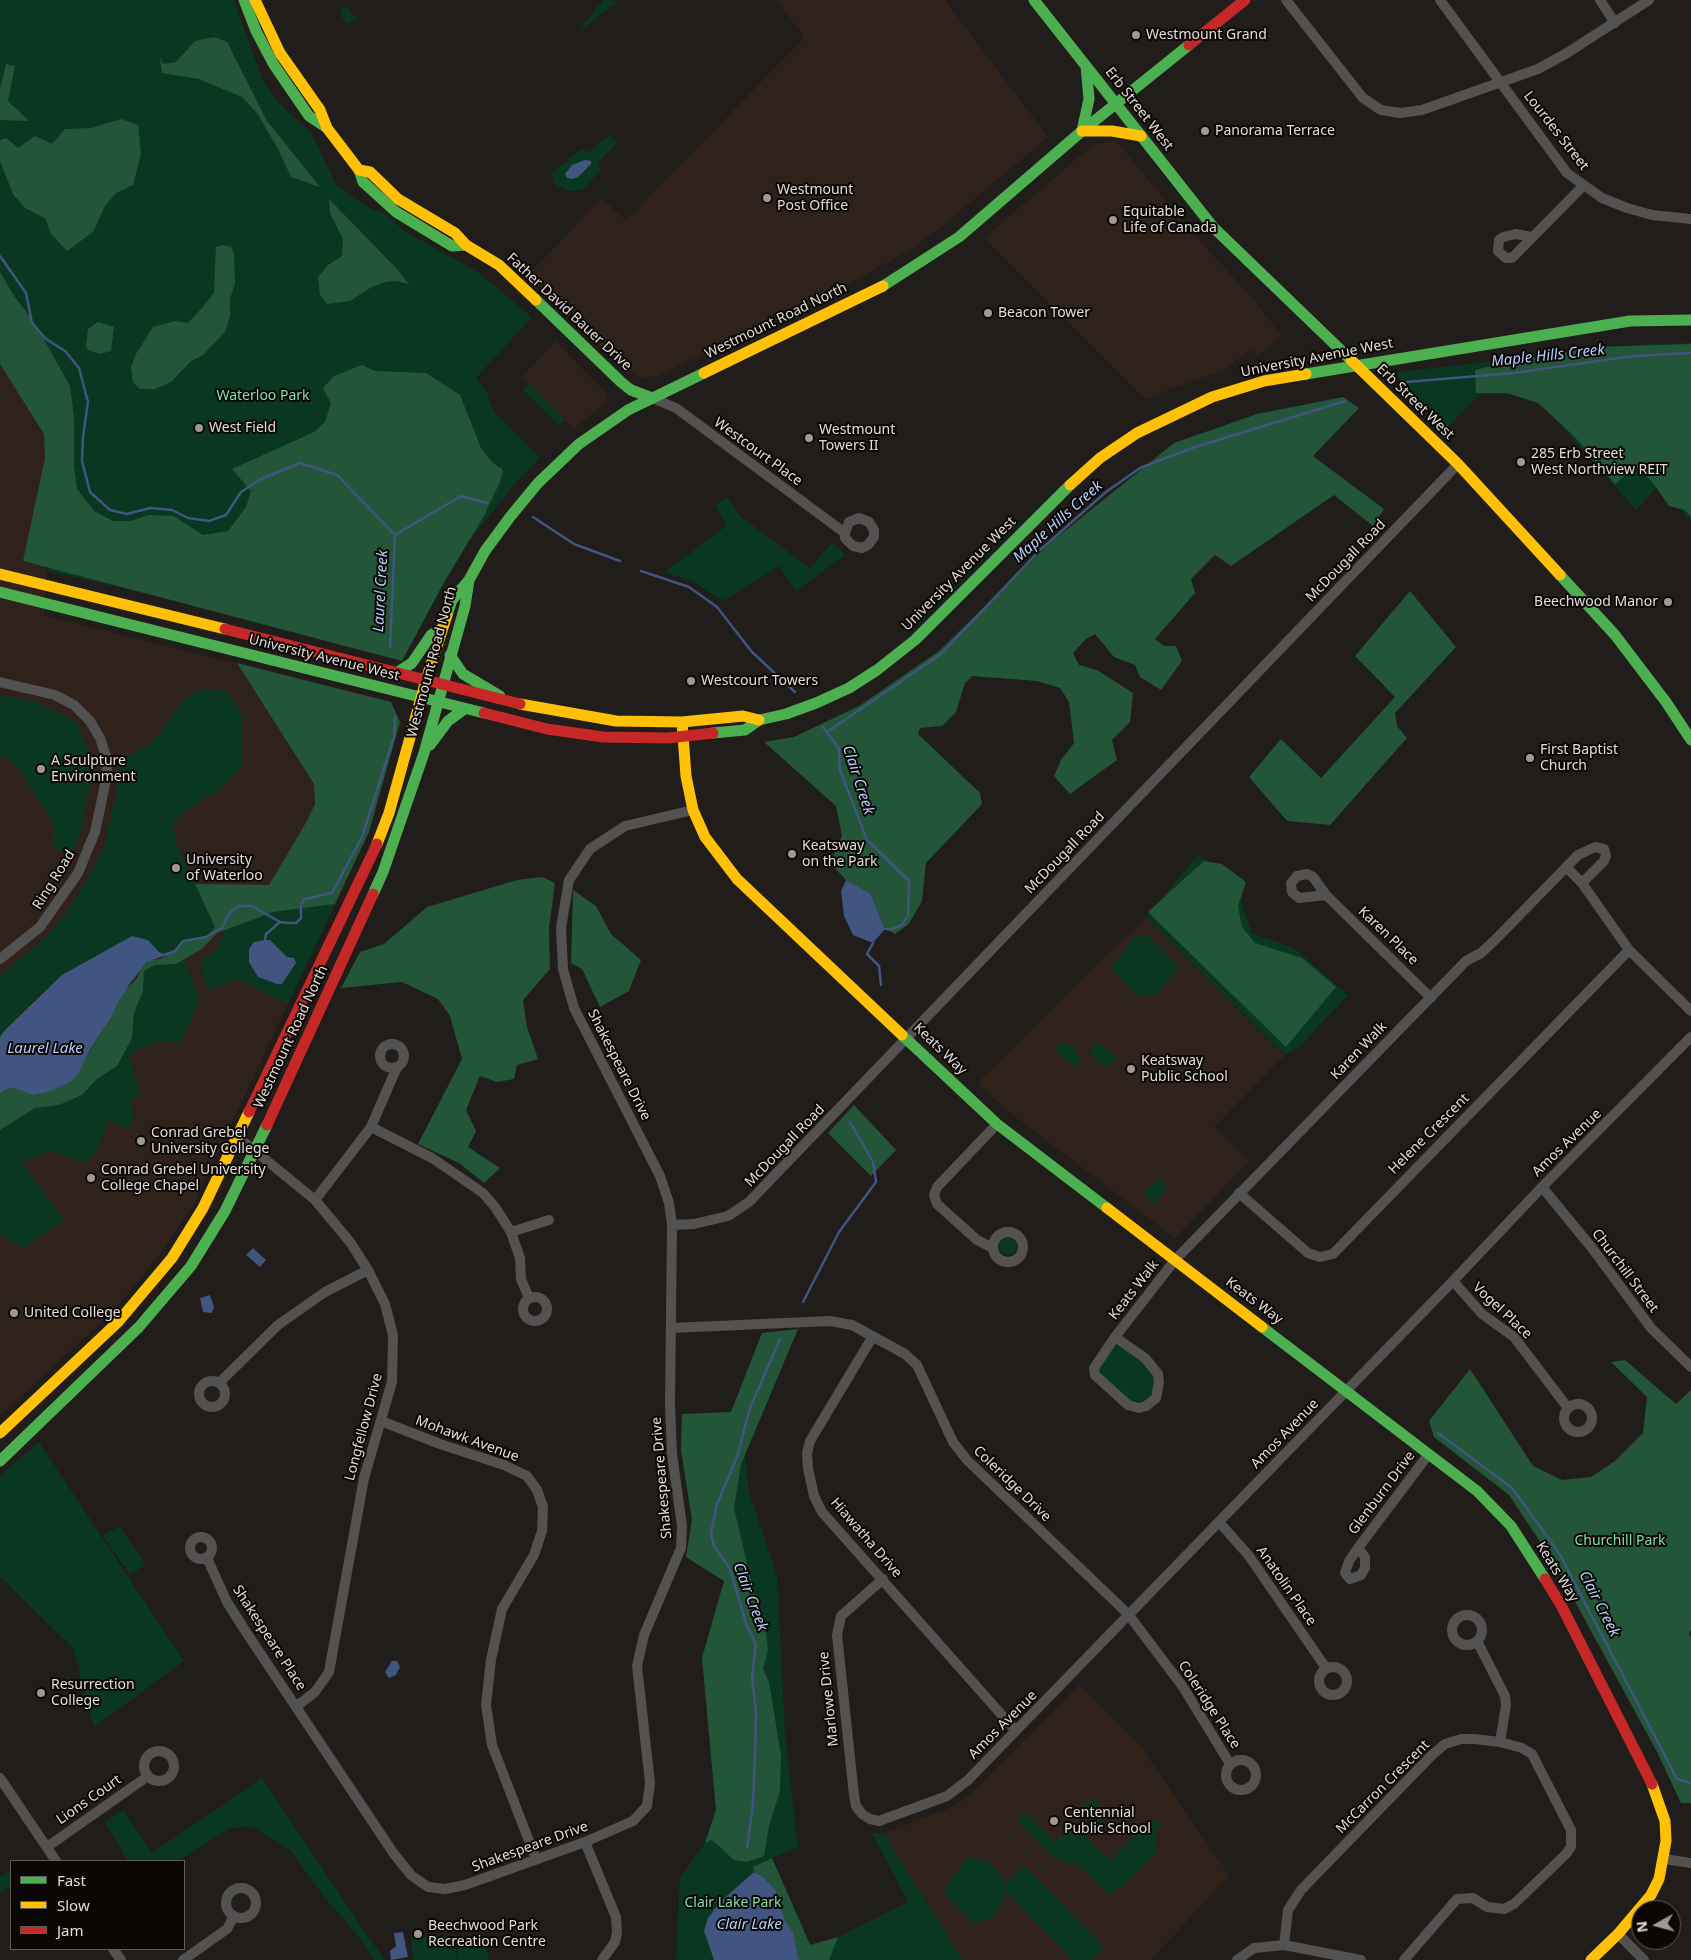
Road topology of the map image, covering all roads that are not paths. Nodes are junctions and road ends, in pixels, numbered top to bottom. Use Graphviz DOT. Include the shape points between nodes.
graph roads {
  1 [pos="244,0"];
  2 [pos="255,0"];
  3 [pos="1034,0"];
  4 [pos="1245,0"];
  5 [pos="1286,0"];
  6 [pos="1440,0"];
  7 [pos="1600,0"];
  8 [pos="1649,0"];
  9 [pos="1615,23"];
  10 [pos="1086,65"];
  11 [pos="1501,84"];
  12 [pos="1116,103"];
  13 [pos="326,128"];
  14 [pos="1082,131"];
  15 [pos="1141,136"];
  16 [pos="1583,186"];
  17 [pos="1691,219"];
  18 [pos="1532,237"];
  19 [pos="1691,320"];
  20 [pos="1354,364"];
  21 [pos="652,398"];
  22 [pos="1458,464"];
  23 [pos="845,533"];
  24 [pos="0,574"];
  25 [pos="468,580"];
  26 [pos="0,592"];
  27 [pos="442,629"];
  28 [pos="450,655"];
  29 [pos="398,672"];
  30 [pos="426,680"];
  31 [pos="0,682"];
  32 [pos="441,685"];
  33 [pos="420,698"];
  34 [pos="437,702"];
  35 [pos="507,702"];
  36 [pos="463,710"];
  37 [pos="759,720"];
  38 [pos="682,722"];
  39 [pos="683,737"];
  40 [pos="1691,740"];
  41 [pos="424,752"];
  42 [pos="693,810"];
  43 [pos="1566,867"];
  44 [pos="1582,883"];
  45 [pos="1326,895"];
  46 [pos="1629,950"];
  47 [pos="0,960"];
  48 [pos="1430,998"];
  49 [pos="1691,1011"];
  50 [pos="906,1037"];
  51 [pos="1691,1037"];
  52 [pos="397,1067"];
  53 [pos="997,1124"];
  54 [pos="371,1127"];
  55 [pos="238,1137"];
  56 [pos="256,1150"];
  57 [pos="1542,1187"];
  58 [pos="1239,1193"];
  59 [pos="315,1200"];
  60 [pos="549,1220"];
  61 [pos="672,1225"];
  62 [pos="511,1232"];
  63 [pos="993,1248"];
  64 [pos="1175,1260"];
  65 [pos="368,1270"];
  66 [pos="1453,1282"];
  67 [pos="529,1298"];
  68 [pos="672,1328"];
  69 [pos="873,1336"];
  70 [pos="1115,1337"];
  71 [pos="1691,1367"];
  72 [pos="219,1382"];
  73 [pos="1346,1391"];
  74 [pos="1568,1408"];
  75 [pos="381,1421"];
  76 [pos="0,1433"];
  77 [pos="1428,1454"];
  78 [pos="0,1461"];
  79 [pos="1219,1522"];
  80 [pos="1358,1548"];
  81 [pos="207,1558"];
  82 [pos="883,1579"];
  83 [pos="1128,1614"];
  84 [pos="1478,1641"];
  85 [pos="1326,1668"];
  86 [pos="297,1706"];
  87 [pos="1016,1731"];
  88 [pos="1500,1742"];
  89 [pos="1230,1764"];
  90 [pos="148,1776"];
  91 [pos="0,1778"];
  92 [pos="879,1821"];
  93 [pos="585,1842"];
  94 [pos="47,1847"];
  95 [pos="536,1859"];
  96 [pos="1664,1859"];
  97 [pos="55,1860"];
  98 [pos="1691,1862"];
  99 [pos="234,1916"];
  100 [pos="1618,1934"];
  101 [pos="1284,1945"];
  102 [pos="183,1960"];
  103 [pos="602,1960"];
  104 [pos="1236,1960"];
  105 [pos="1361,1960"];
  106 [pos="1404,1960"];
  107 [pos="1591,1960"];
  108 [pos="1644,1960"];
  1 -- 13 [label="main road, Father David Bauer Drive" via="274,65 309,116"];
  2 -- 13 [label="main road, Father David Bauer Drive" via="280,53 320,110"];
  3 -- 10 [label="main road, Erb Street West"];
  4 -- 12 [label="main road, Westmount Road North"];
  5 -- 11 [label="street" via="1363,98 1382,110 1400,113 1422,110"];
  6 -- 11 [label="street, Lourdes Street"];
  7 -- 9 [label="street"];
  8 -- 9 [label="street"];
  9 -- 11 [label="street" via="1538,69"];
  10 -- 12 [label="main road, Erb Street West"];
  10 -- 14 [label="main road" via="1089,100"];
  11 -- 16 [label="street, Lourdes Street" via="1567,173"];
  12 -- 14 [label="main road, Westmount Road North"];
  12 -- 15 [label="main road, Erb Street West"];
  13 -- 21 [label="main road, Father David Bauer Drive" via="359,170 362,182 396,212 452,246 466,245 499,265 621,382 631,390"];
  14 -- 15 [label="main road" via="1112,131"];
  14 -- 21 [label="main road, Westmount Road North" via="959,238 911,270"];
  15 -- 20 [label="main road, Erb Street West" via="1213,227"];
  16 -- 17 [label="street, Lourdes Street" via="1627,208"];
  16 -- 18 [label="street"];
  19 -- 20 [label="main road, University Avenue West" via="1630,321"];
  20 -- 22 [label="main road, Erb Street West"];
  20 -- 37 [label="main road, University Avenue West" via="1264,381 1212,397 1137,433 1100,458 1052,501 916,640 877,670 849,688 816,703"];
  21 -- 23 [label="street, Westcourt Place" via="676,408"];
  21 -- 25 [label="main road, Westmount Road North" via="597,430 544,477 510,517"];
  22 -- 40 [label="main road, Erb Street West" via="1615,635"];
  22 -- 50 [label="street, McDougall Road"];
  24 -- 29 [label="main road, University Avenue West"];
  25 -- 27 [label="main road, Westmount Road North" via="452,600"];
  25 -- 28 [label="main road, Westmount Road North" via="465,606"];
  26 -- 33 [label="main road, University Avenue West"];
  27 -- 29 [label="main road" via="431,635 412,663"];
  27 -- 30 [label="main road, Westmount Road North"];
  28 -- 32 [label="main road, Westmount Road North"];
  28 -- 35 [label="main road" via="463,674"];
  29 -- 30 [label="main road, University Avenue West"];
  30 -- 32 [label="main road, University Avenue West"];
  30 -- 33 [label="main road, Westmount Road North"];
  31 -- 47 [label="street, Ring Road" via="54,694 74,705 100,738 106,756 107,775 95,832 78,873 40,927"];
  32 -- 34 [label="main road, Westmount Road North"];
  32 -- 35 [label="main road, University Avenue West"];
  33 -- 34 [label="main road, University Avenue West"];
  33 -- 55 [label="main road, Westmount Road North" via="389,813 374,852"];
  34 -- 36 [label="main road, University Avenue West"];
  34 -- 41 [label="main road, Westmount Road North"];
  35 -- 38 [label="main road, University Avenue West" via="598,719"];
  36 -- 39 [label="main road, University Avenue West" via="575,734 636,739"];
  36 -- 41 [label="main road" via="448,721"];
  37 -- 38 [label="main road, University Avenue West" via="744,716"];
  37 -- 39 [label="main road, University Avenue West" via="745,730"];
  38 -- 39 [label="main road, Keats Way"];
  39 -- 42 [label="main road, Keats Way"];
  41 -- 56 [label="main road, Westmount Road North" via="383,872"];
  42 -- 50 [label="main road, Keats Way" via="705,837 727,868"];
  42 -- 61 [label="street, Shakespeare Drive" via="625,826 590,849 569,880 561,928 563,969 574,1008 660,1176"];
  43 -- 44 [label="street"];
  43 -- 44 [label="street, Karen Walk" via="1586,850 1604,849 1604,861"];
  43 -- 48 [label="street, Karen Walk" via="1496,940 1466,961"];
  44 -- 46 [label="street"];
  45 -- 48 [label="street, Karen Place"];
  46 -- 49 [label="street"];
  46 -- 58 [label="street, Helene Crescent" via="1334,1254 1320,1257 1308,1253"];
  48 -- 58 [label="street, Karen Walk"];
  50 -- 53 [label="main road, Keats Way"];
  50 -- 61 [label="street, McDougall Road" via="749,1202 728,1216 694,1224"];
  51 -- 57 [label="street, Amos Avenue"];
  52 -- 54 [label="street"];
  53 -- 63 [label="street" via="936,1187 934,1195 937,1204 977,1240"];
  53 -- 64 [label="main road, Keats Way"];
  54 -- 59 [label="street"];
  54 -- 62 [label="street" via="450,1168 483,1193"];
  55 -- 56 [label="street, Longfellow Drive"];
  55 -- 76 [label="main road, Westmount Road North" via="203,1208 172,1258 118,1322"];
  56 -- 59 [label="street, Longfellow Drive"];
  56 -- 78 [label="main road, Westmount Road North" via="225,1211 191,1266 139,1326"];
  57 -- 66 [label="street, Amos Avenue"];
  57 -- 71 [label="street, Churchill Street" via="1651,1328"];
  58 -- 64 [label="street, Karen Walk"];
  59 -- 65 [label="street, Longfellow Drive" via="350,1242"];
  60 -- 62 [label="street"];
  61 -- 68 [label="street, Shakespeare Drive"];
  62 -- 67 [label="street" via="520,1258 521,1279"];
  64 -- 70 [label="street, Keats Walk"];
  64 -- 73 [label="main road, Keats Way"];
  65 -- 72 [label="street" via="326,1292 278,1325"];
  65 -- 75 [label="street, Longfellow Drive" via="385,1304 393,1335 392,1382"];
  66 -- 73 [label="street, Amos Avenue"];
  66 -- 74 [label="street, Vogel Place" via="1482,1314 1514,1337"];
  68 -- 69 [label="street, Coleridge Drive" via="830,1321 852,1325"];
  68 -- 93 [label="street, Shakespeare Drive" via="672,1454 682,1526 681,1548 644,1636 637,1666 650,1783 647,1806 633,1821"];
  69 -- 82 [label="street, Hiawatha Drive" via="810,1440 807,1453 811,1484 822,1512"];
  69 -- 83 [label="street, Coleridge Drive" via="905,1354 917,1365 953,1442 966,1460"];
  70 -- 70 [label="street, Keats Walk" via="1096,1363 1094,1372 1128,1406 1146,1406 1156,1398 1158,1374 1145,1358"];
  73 -- 77 [label="main road, Keats Way"];
  73 -- 79 [label="street, Amos Avenue"];
  75 -- 86 [label="street, Longfellow Drive" via="364,1478 329,1672 315,1692"];
  75 -- 95 [label="street, Mohawk Avenue" via="504,1465 527,1476 537,1490 543,1507 542,1531 534,1555 502,1609 490,1660 486,1705 492,1745"];
  77 -- 80 [label="street, Glenburn Drive"];
  77 -- 96 [label="main road, Keats Way" via="1487,1499 1511,1526 1562,1607 1651,1781 1665,1821"];
  79 -- 83 [label="street, Amos Avenue"];
  79 -- 85 [label="street, Anatolin Place" via="1249,1556"];
  81 -- 86 [label="street, Shakespeare Place" via="246,1632"];
  82 -- 87 [label="street, Hiawatha Drive"];
  82 -- 92 [label="street, Marlowe Drive" via="841,1616 837,1635 856,1806 862,1814"];
  83 -- 87 [label="street, Amos Avenue"];
  83 -- 89 [label="street, Coleridge Place" via="1183,1687"];
  84 -- 88 [label="street" via="1505,1696"];
  86 -- 95 [label="street, Shakespeare Drive" via="394,1854 411,1875 428,1887 446,1889 465,1885"];
  87 -- 92 [label="street, Amos Avenue" via="968,1780 947,1796"];
  88 -- 101 [label="street, McCarron Crescent" via="1461,1740 1445,1744 1432,1755 1297,1895 1288,1910"];
  88 -- 106 [label="street, McCarron Crescent" via="1532,1754 1571,1830 1571,1847 1514,1904 1504,1909 1487,1907 1473,1898 1457,1899"];
  90 -- 94 [label="street, Lions Court"];
  91 -- 94 [label="street"];
  93 -- 95 [label="street, Shakespeare Drive"];
  93 -- 103 [label="street" via="616,1918 615,1942"];
  94 -- 97 [label="street"];
  96 -- 98 [label="street"];
  96 -- 100 [label="main road, Keats Way" via="1651,1895"];
  99 -- 102 [label="street" via="227,1929"];
  100 -- 107 [label="main road, Keats Way"];
  100 -- 108 [label="street"];
  101 -- 104 [label="street" via="1254,1948"];
  101 -- 105 [label="street"];
}
